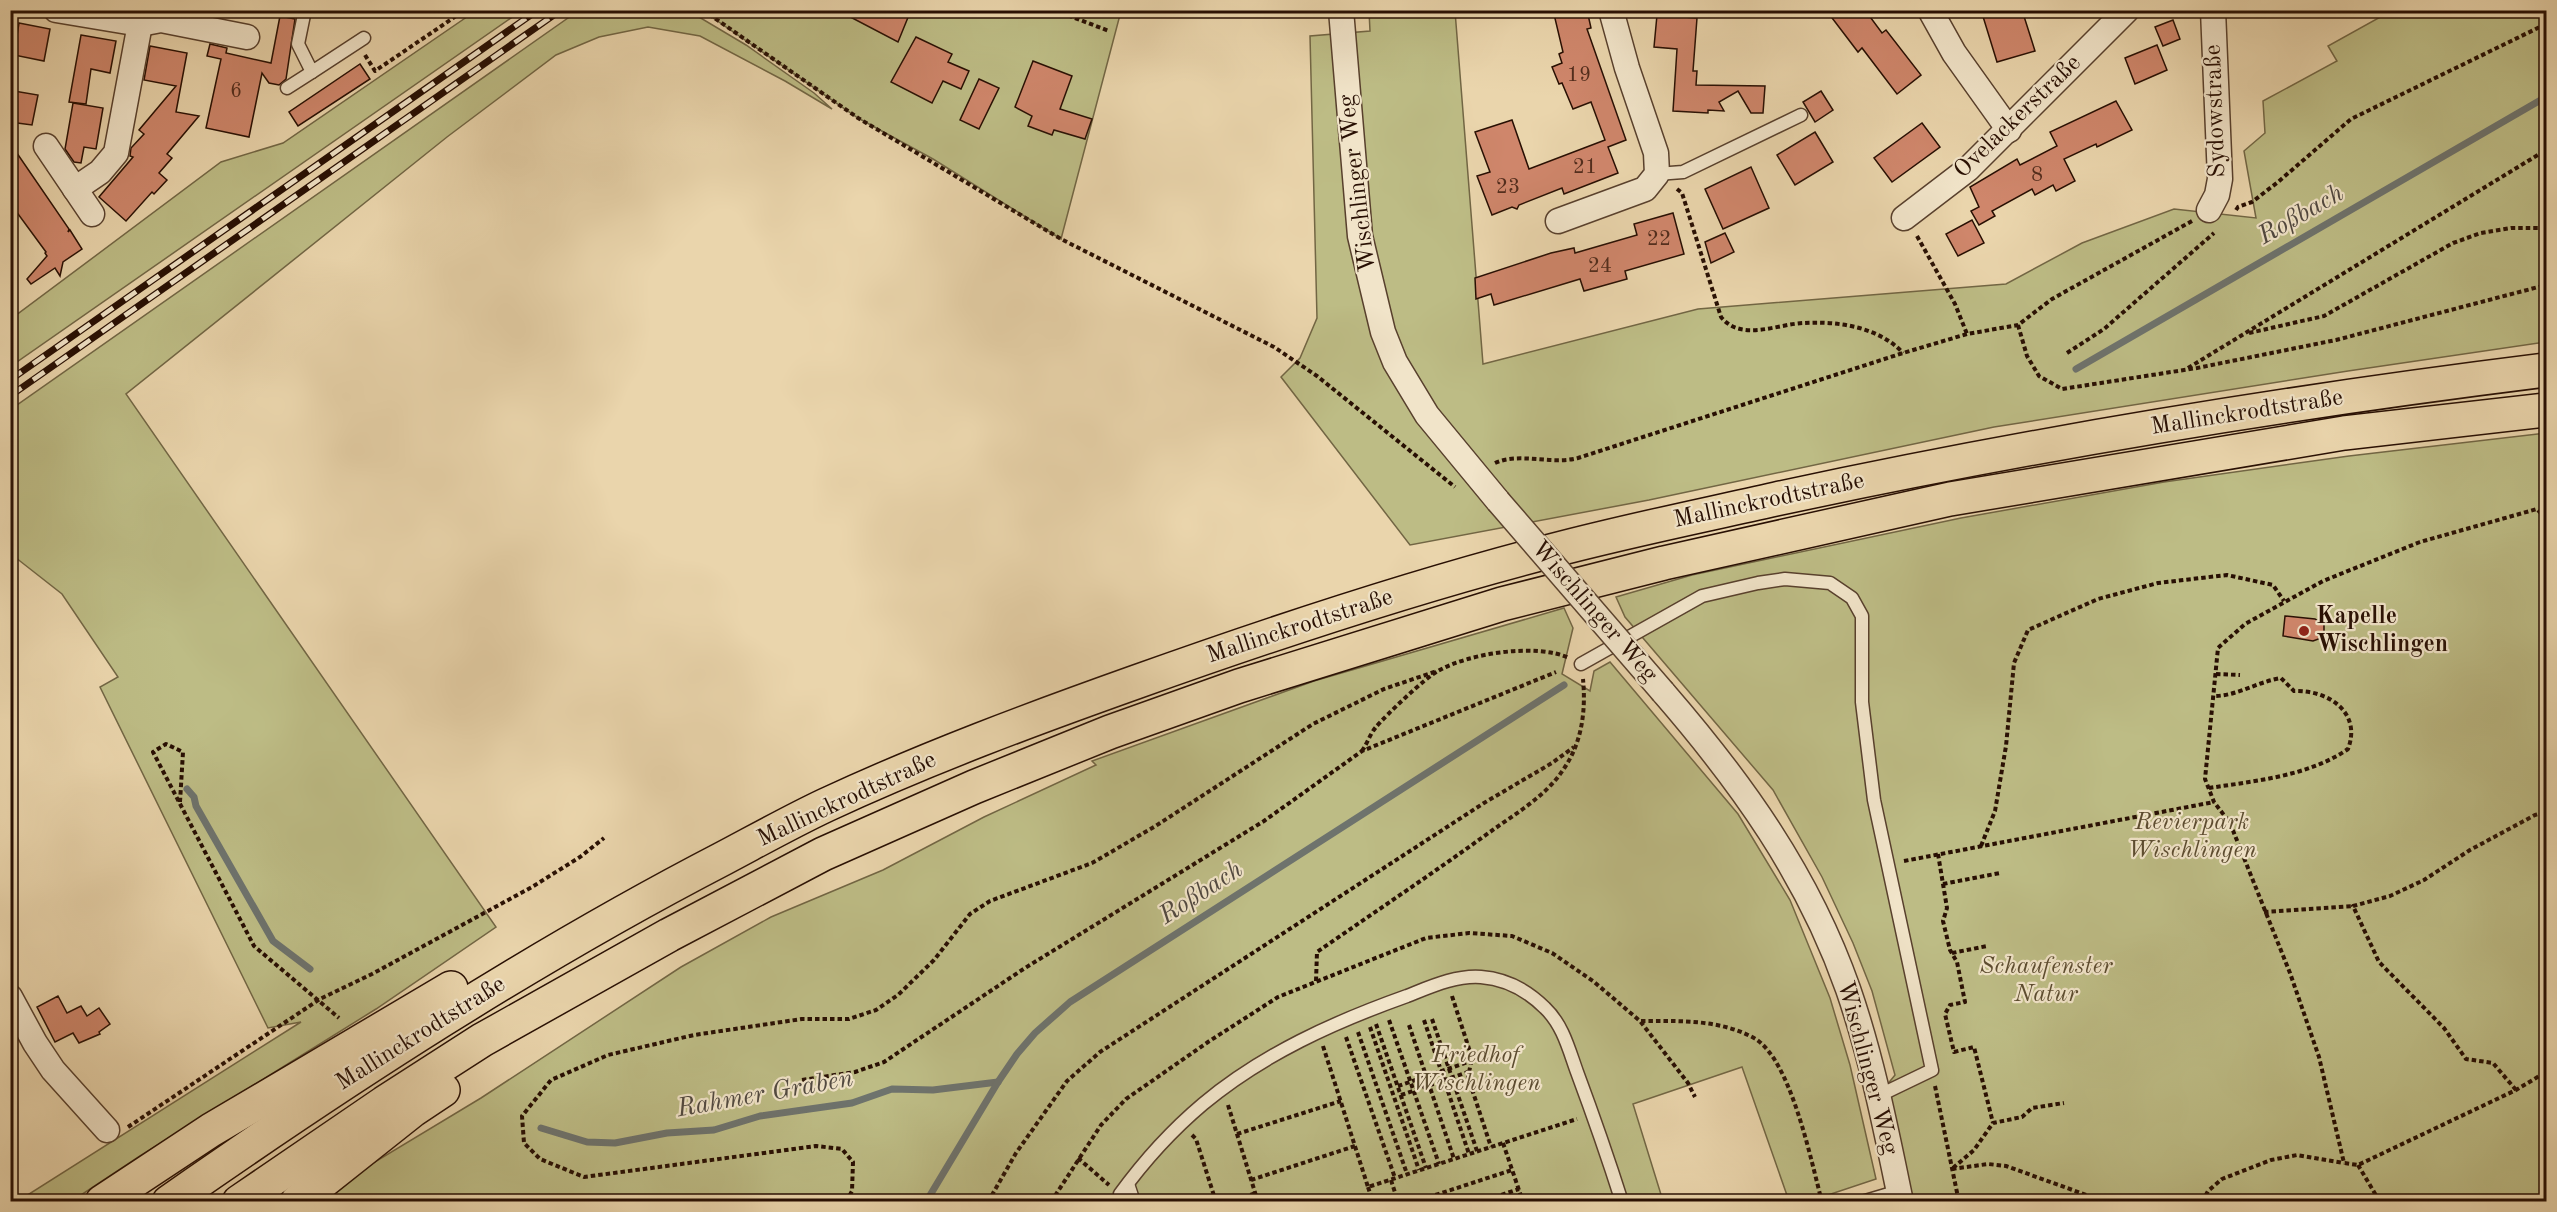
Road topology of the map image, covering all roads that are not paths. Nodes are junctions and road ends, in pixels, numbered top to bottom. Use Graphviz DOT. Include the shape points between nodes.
graph roads {
  1 [pos="56,10"];
  2 [pos="305,10"];
  3 [pos="1341,10"];
  4 [pos="1611,10"];
  5 [pos="1930,10"];
  6 [pos="2127,10"];
  7 [pos="2213,10"];
  8 [pos="140,24"];
  9 [pos="247,37"];
  10 [pos="364,38"];
  11 [pos="312,72"];
  12 [pos="287,88"];
  13 [pos="1801,116"];
  14 [pos="2009,130"];
  15 [pos="46,146"];
  16 [pos="1657,174"];
  17 [pos="75,189"];
  18 [pos="92,214"];
  19 [pos="1904,218"];
  20 [pos="2215,218"];
  21 [pos="1558,221"];
  22 [pos="2547,370"];
  23 [pos="2547,410"];
  24 [pos="1581,664"];
  25 [pos="637,903"];
  26 [pos="669,935"];
  27 [pos="10,997"];
  28 [pos="1878,1096"];
  29 [pos="107,1130"];
  30 [pos="1128,1184"];
  31 [pos="1120,1194"];
  32 [pos="1900,1196"];
  33 [pos="102,1202"];
  34 [pos="169,1202"];
  35 [pos="239,1202"];
  36 [pos="297,1202"];
  37 [pos="1134,1202"];
  38 [pos="1622,1202"];
  39 [pos="1862,1202"];
  1 -- 8 [label="street"];
  2 -- 11 [label="lane" via="298,44"];
  3 -- 28 [label="street, Wischlinger Weg, bridge" via="1360,236 1383,332 1400,371 1426,415 1663,692 1755,806 1796,873 1839,965"];
  4 -- 16 [label="street" via="1656,153"];
  5 -- 14 [label="street" via="1954,53"];
  6 -- 14 [label="street, Ovelackerstraße"];
  7 -- 20 [label="street, Sydowstraße" via="2220,179"];
  8 -- 9 [label="street" via="161,20"];
  8 -- 17 [label="street" via="116,153 100,172"];
  10 -- 11 [label="lane"];
  11 -- 12 [label="lane"];
  13 -- 16 [label="lane" via="1683,172"];
  14 -- 19 [label="street, Ovelackerstraße" via="1968,169"];
  15 -- 17 [label="street"];
  16 -- 21 [label="street" via="1644,189"];
  17 -- 18 [label="street"];
  22 -- 25 [label="highway, Mallinckrodtstraße" via="2416,386 2086,437 1620,533 1492,567 1324,617 1023,723 825,805"];
  23 -- 26 [label="highway, Mallinckrodtstraße" via="2344,433 1950,499 1502,604 1250,682 1110,732 824,854"];
  24 -- 28 [label="lane" via="1702,596 1785,579 1830,583 1852,598 1862,616 1862,702 1875,800 1932,1070"];
  25 -- 33 [label="highway" via="559,926 211,1130"];
  25 -- 34 [label="highway, Mallinckrodtstraße" via="445,1017"];
  26 -- 35 [label="highway, Mallinckrodtstraße" via="482,1040"];
  26 -- 36 [label="highway" via="413,1110"];
  27 -- 29 [label="street" via="53,1070"];
  28 -- 32 [label="street, Wischlinger Weg"];
  30 -- 31 [label="lane"];
  30 -- 37 [label="lane"];
  30 -- 38 [label="lane" via="1182,1124 1255,1065 1383,1004 1448,982 1479,977 1522,989 1546,1009 1562,1031"];
  32 -- 39 [label="lane"];
}
